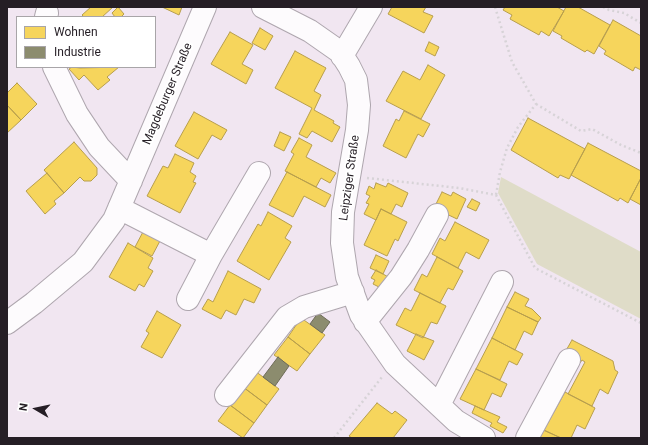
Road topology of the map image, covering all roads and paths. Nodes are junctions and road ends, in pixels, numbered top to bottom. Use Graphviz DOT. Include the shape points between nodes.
graph roads {
  1 [pos="206,7"];
  2 [pos="263,7"];
  3 [pos="372,7"];
  4 [pos="495,7"];
  5 [pos="603,7"];
  6 [pos="641,23"];
  7 [pos="342,56"];
  8 [pos="54,68"];
  9 [pos="536,104"];
  10 [pos="641,153"];
  11 [pos="259,173"];
  12 [pos="349,176"];
  13 [pos="131,181"];
  14 [pos="496,195"];
  15 [pos="119,208"];
  16 [pos="437,215"];
  17 [pos="211,255"];
  18 [pos="502,282"];
  19 [pos="353,292"];
  20 [pos="188,299"];
  21 [pos="366,322"];
  22 [pos="7,323"];
  23 [pos="641,323"];
  24 [pos="569,360"];
  25 [pos="394,362"];
  26 [pos="226,395"];
  27 [pos="439,405"];
  28 [pos="334,438"];
  29 [pos="484,438"];
  30 [pos="527,438"];
  1 -- 13 [label="street, Magdeburger Straße"];
  2 -- 7 [label="street, Leipziger Straße" via="310,31"];
  3 -- 7 [label="street"];
  4 -- 9 [label="path" via="512,62"];
  5 -- 6 [label="path" via="624,13"];
  7 -- 12 [label="street, Leipziger Straße" via="356,80 359,105"];
  8 -- 13 [label="street" via="77,114 99,147"];
  9 -- 10 [label="path" via="581,131 592,129"];
  9 -- 14 [label="path" via="518,127 507,148"];
  11 -- 17 [label="street"];
  12 -- 14 [label="path" via="459,188"];
  12 -- 19 [label="street, Leipziger Straße" via="343,212 342,243 347,277"];
  13 -- 15 [label="street, Magdeburger Straße"];
  14 -- 23 [label="path" via="536,268"];
  15 -- 17 [label="street"];
  15 -- 22 [label="street, Magdeburger Straße" via="114,220 83,262"];
  16 -- 21 [label="street" via="401,277"];
  17 -- 20 [label="street"];
  18 -- 27 [label="street"];
  19 -- 21 [label="street, Leipziger Straße"];
  19 -- 26 [label="street" via="304,307 287,317"];
  21 -- 25 [label="street, Leipziger Straße"];
  24 -- 30 [label="street"];
  25 -- 27 [label="street, Leipziger Straße"];
  25 -- 28 [label="path"];
  27 -- 29 [label="street, Leipziger Straße" via="456,421"];
}
